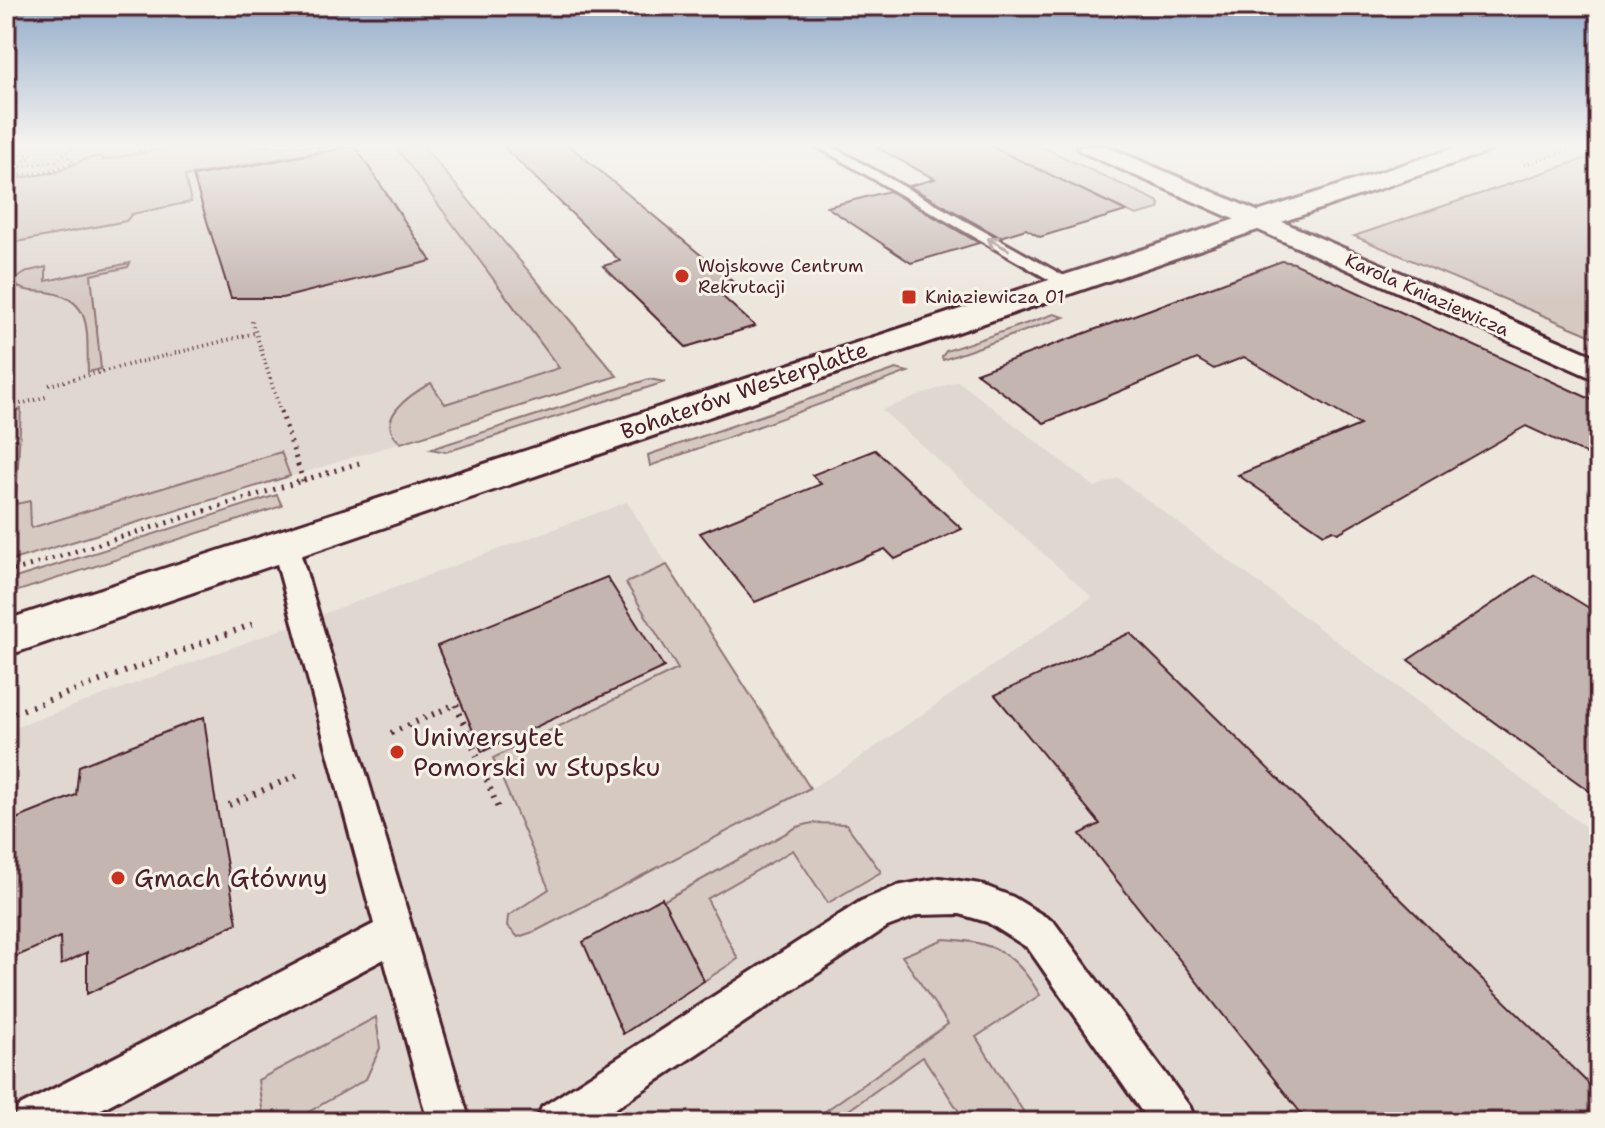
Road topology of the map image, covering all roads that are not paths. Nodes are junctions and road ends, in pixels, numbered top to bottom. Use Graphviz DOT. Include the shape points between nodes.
graph roads {
  1 [pos="916,199"];
  2 [pos="1208,199"];
  3 [pos="1318,199"];
  4 [pos="1254,219"];
  5 [pos="1066,282"];
  6 [pos="1599,371"];
  7 [pos="285,545"];
  8 [pos="6,638"];
  9 [pos="396,933"];
  10 [pos="33,1122"];
  11 [pos="449,1122"];
  12 [pos="557,1122"];
  13 [pos="1175,1122"];
  5 -- 1 [label="lane, one-way"];
  2 -- 4 [label="main road, Karola Kniaziewicza"];
  3 -- 4 [label="main road, Bohaterów Westerplatte"];
  4 -- 5 [label="main road, Bohaterów Westerplatte"];
  4 -- 6 [label="main road, Karola Kniaziewicza"];
  5 -- 7 [label="main road, Bohaterów Westerplatte"];
  7 -- 8 [label="main road, Bohaterów Westerplatte"];
  7 -- 9 [label="lane"];
  9 -- 10 [label="lane"];
  9 -- 11 [label="lane"];
  12 -- 13 [label="lane" via="874,914 904,898 936,895 993,907 1041,935"];
}
